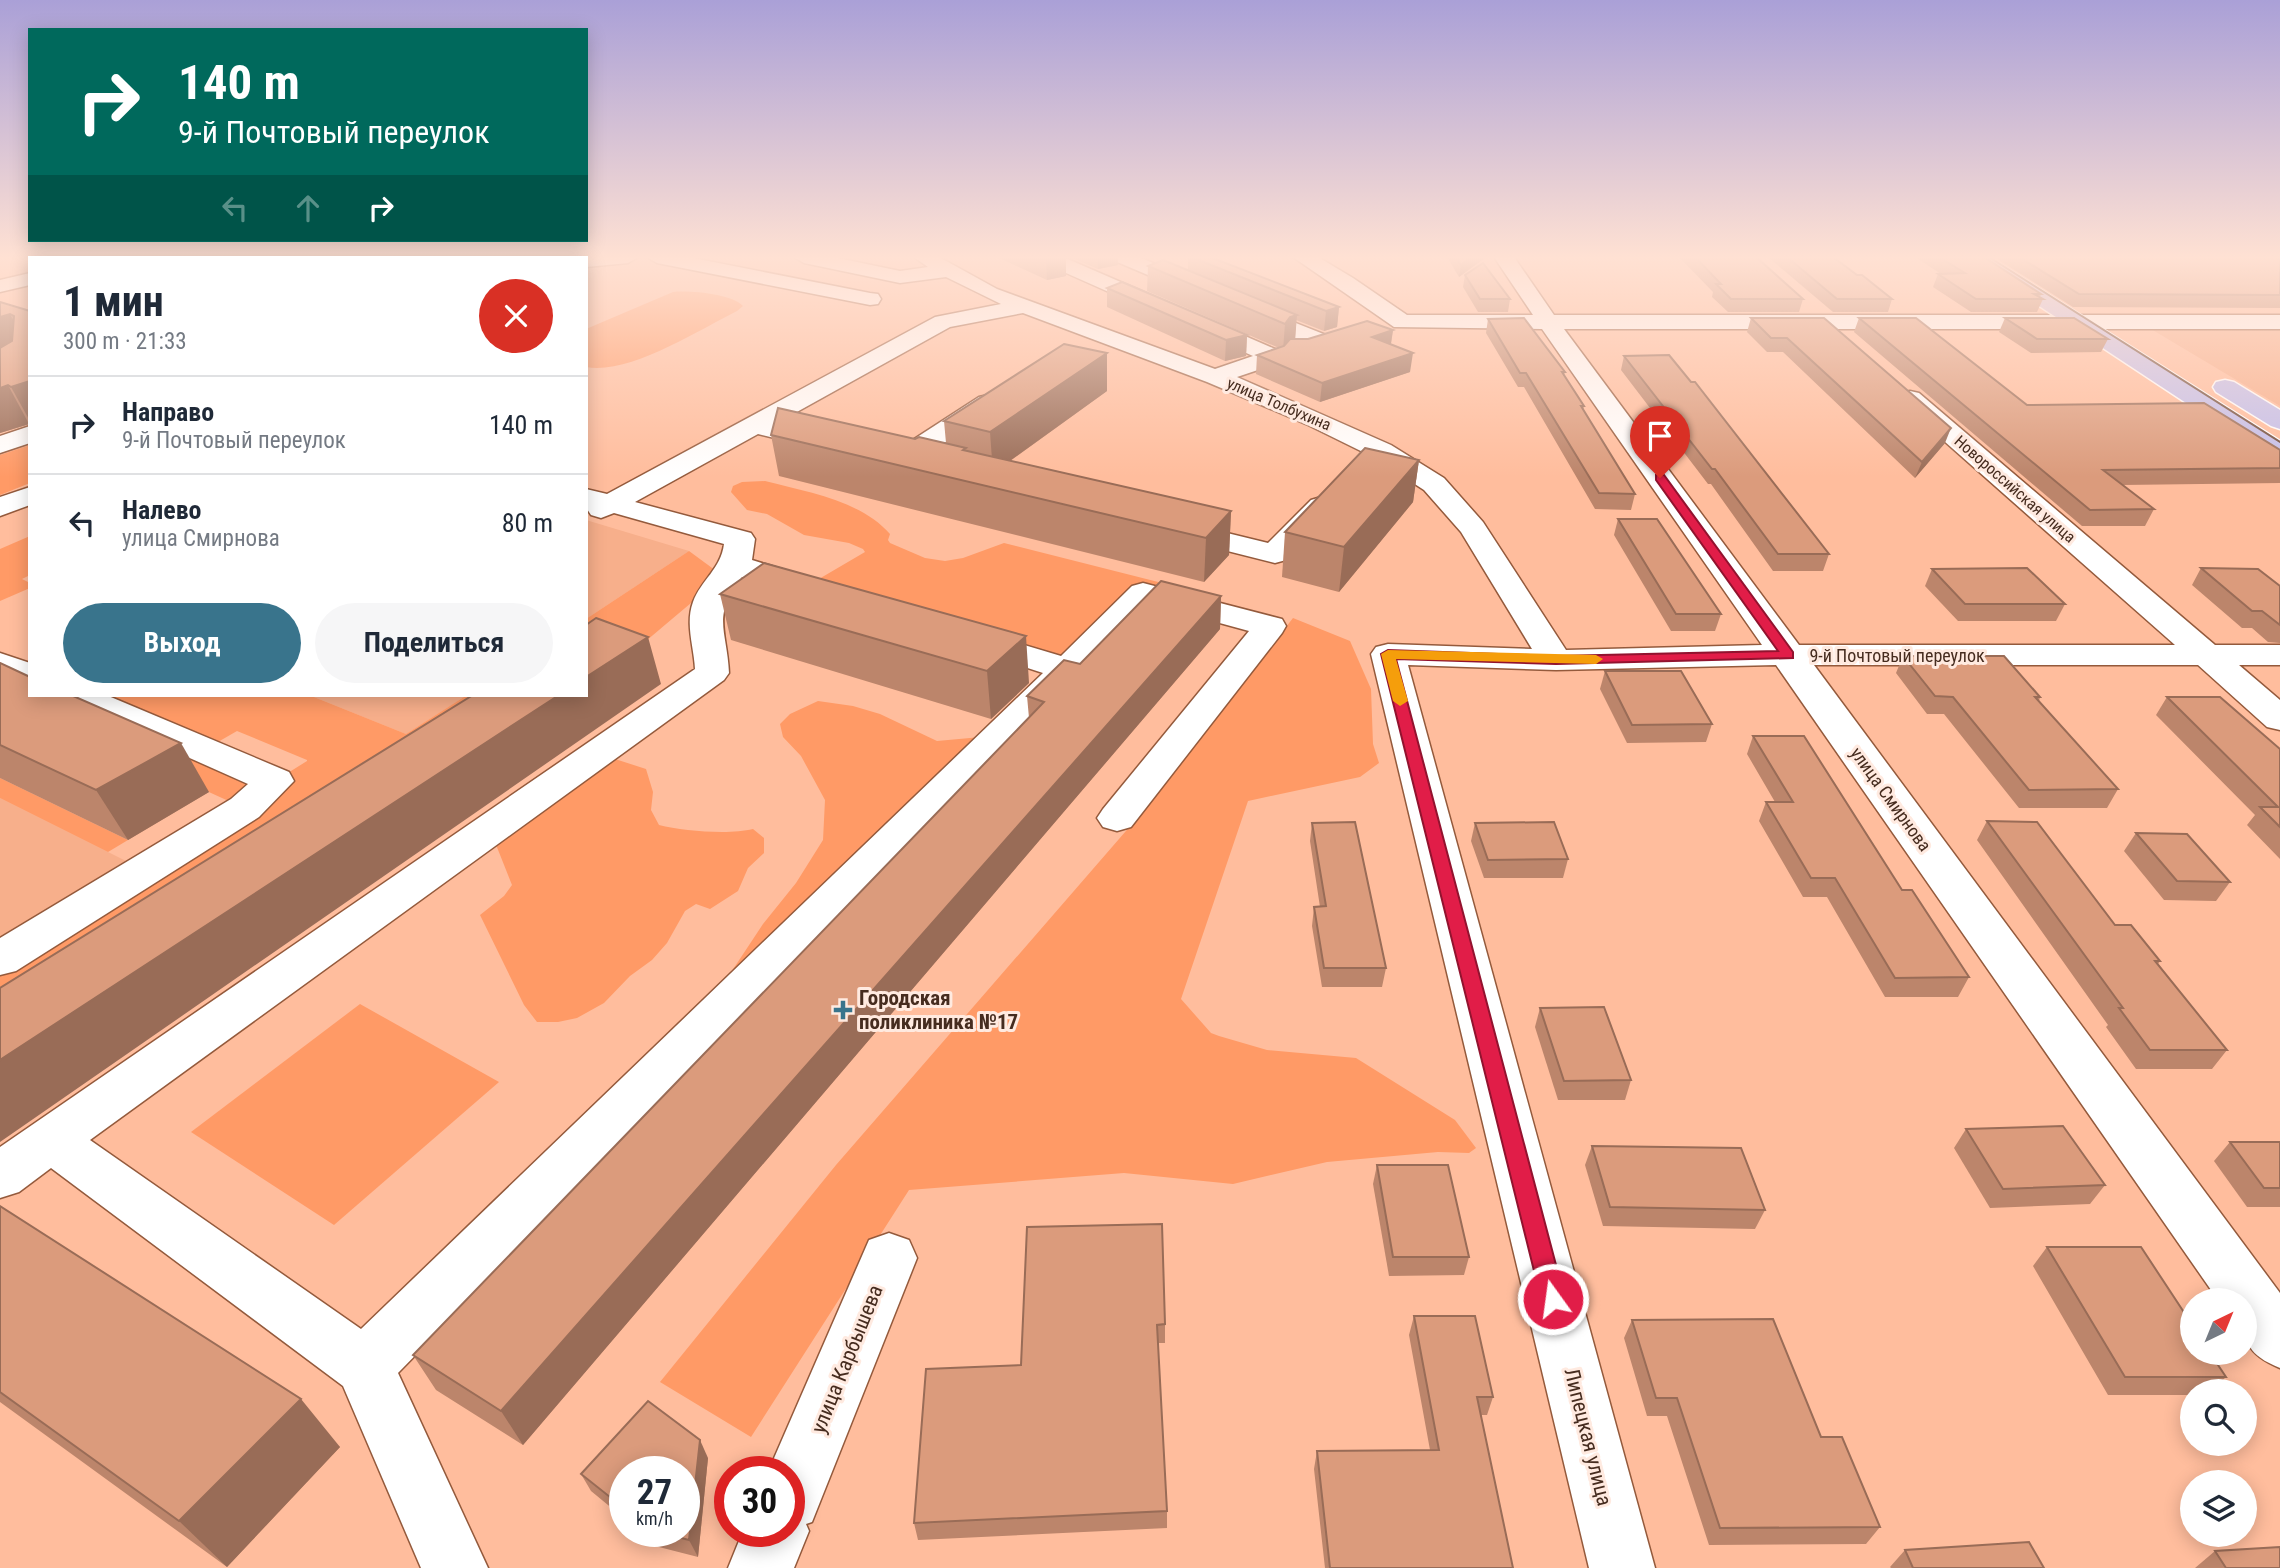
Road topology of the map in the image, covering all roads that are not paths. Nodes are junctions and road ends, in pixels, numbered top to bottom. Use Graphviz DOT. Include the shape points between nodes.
graph roads {
  1 [pos="926,330"];
  2 [pos="1090,330"];
  3 [pos="1213,330"];
  4 [pos="1295,330"];
  5 [pos="1554,330"];
  6 [pos="1833,330"];
  7 [pos="2108,330"];
  8 [pos="2131,330"];
  9 [pos="1349,334"];
  10 [pos="1323,342"];
  11 [pos="2155,344"];
  12 [pos="1852,347"];
  13 [pos="1274,357"];
  14 [pos="2201,372"];
  15 [pos="1215,377"];
  16 [pos="1894,384"];
  17 [pos="999,395"];
  18 [pos="2280,421"];
  19 [pos="754,425"];
  20 [pos="28,435"];
  21 [pos="0,445"];
  22 [pos="2280,453"];
  23 [pos="874,454"];
  24 [pos="941,470"];
  25 [pos="1332,495"];
  26 [pos="28,496"];
  27 [pos="599,500"];
  28 [pos="0,507"];
  29 [pos="588,516"];
  30 [pos="1155,524"];
  31 [pos="735,565"];
  32 [pos="842,598"];
  33 [pos="935,627"];
  34 [pos="1388,654"];
  35 [pos="1788,655"];
  36 [pos="2205,655"];
  37 [pos="2280,655"];
  38 [pos="1556,660"];
  39 [pos="0,663"];
  40 [pos="1068,669"];
  41 [pos="28,674"];
  42 [pos="81,697"];
  43 [pos="2280,719"];
  44 [pos="1117,818"];
  45 [pos="0,959"];
  46 [pos="51,1140"];
  47 [pos="0,1176"];
  48 [pos="888,1258"];
  49 [pos="2280,1340"];
  50 [pos="364,1366"];
  51 [pos="805,1460"];
  52 [pos="770,1547"];
  53 [pos="455,1568"];
  54 [pos="761,1568"];
  55 [pos="1622,1568"];
  1 -- 19 [label="street"];
  2 -- 15 [label="street, улица Толбухина"];
  3 -- 13 [label="street"];
  4 -- 10 [label="street"];
  5 -- 35 [label="street, улица Смирнова"];
  6 -- 12 [label="street"];
  7 -- 22 [label="main road"];
  8 -- 11 [label="main road"];
  9 -- 10 [label="street"];
  10 -- 13 [label="street"];
  13 -- 15 [label="street"];
  14 -- 18 [label="main road"];
  15 -- 38 [label="street, улица Толбухина" via="1382,451 1434,484 1473,528"];
  16 -- 36 [label="street, Новороссийская улица"];
  17 -- 23 [label="street"];
  19 -- 23 [label="street"];
  19 -- 27 [label="street"];
  20 -- 21 [label="street"];
  23 -- 24 [label="street"];
  25 -- 30 [label="street" via="1275,554"];
  26 -- 28 [label="street"];
  27 -- 29 [label="street"];
  27 -- 31 [label="street" via="740,539"];
  31 -- 32 [label="street"];
  31 -- 46 [label="street" via="708,603 706,637 713,655 712,673"];
  33 -- 40 [label="street"];
  34 -- 38 [label="street, 9-й Почтовый переулок"];
  34 -- 55 [label="street, Липецкая улица"];
  35 -- 36 [label="street, 9-й Почтовый переулок"];
  35 -- 38 [label="street, 9-й Почтовый переулок"];
  35 -- 49 [label="street, улица Смирнова"];
  36 -- 37 [label="street, 9-й Почтовый переулок"];
  36 -- 43 [label="street, Новороссийская улица"];
  39 -- 41 [label="street"];
  40 -- 44 [label="street" via="1143,593 1270,626"];
  40 -- 50 [label="street"];
  42 -- 45 [label="street" via="275,781 245,808"];
  46 -- 47 [label="street"];
  46 -- 50 [label="street"];
  48 -- 51 [label="street, улица Карбышева"];
  50 -- 53 [label="street"];
  52 -- 54 [label="street"];
}
